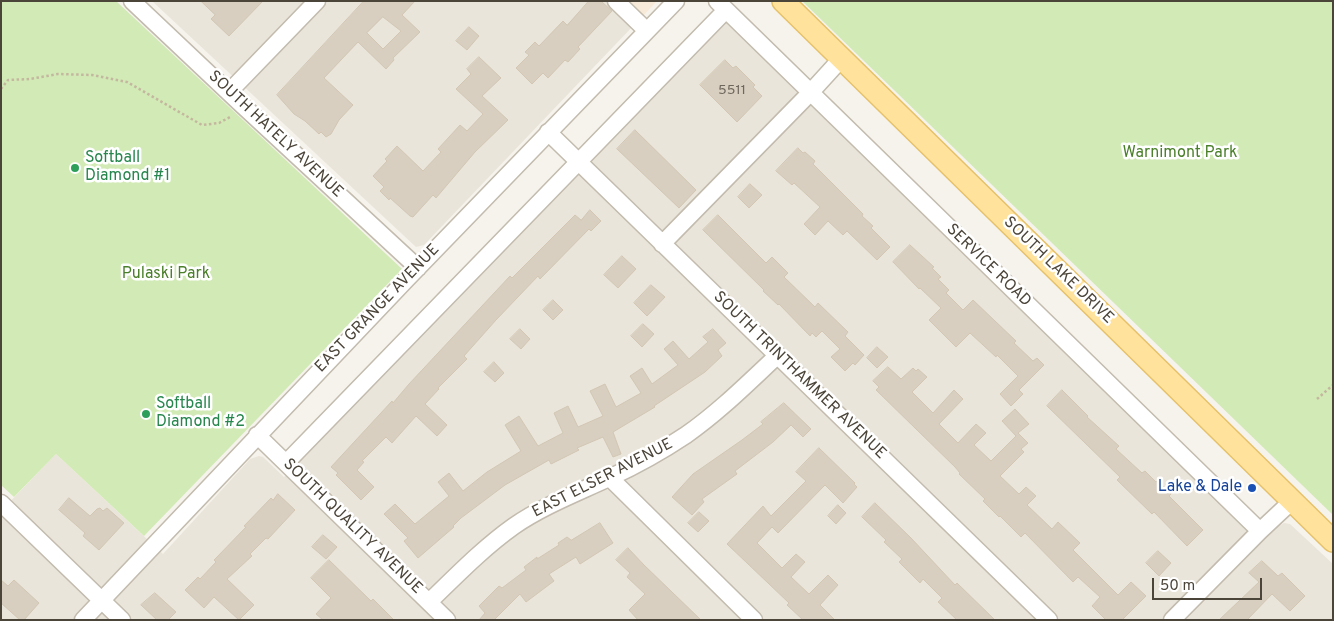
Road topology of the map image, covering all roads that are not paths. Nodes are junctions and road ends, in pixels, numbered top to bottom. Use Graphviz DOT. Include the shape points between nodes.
graph roads {
  1 [pos="132,1"];
  2 [pos="317,1"];
  3 [pos="616,1"];
  4 [pos="676,1"];
  5 [pos="783,1"];
  6 [pos="721,6"];
  7 [pos="647,31"];
  8 [pos="841,59"];
  9 [pos="229,92"];
  10 [pos="810,93"];
  11 [pos="548,132"];
  12 [pos="578,161"];
  13 [pos="662,244"];
  14 [pos="418,268"];
  15 [pos="778,355"];
  16 [pos="258,435"];
  17 [pos="286,463"];
  18 [pos="610,478"];
  19 [pos="1292,501"];
  20 [pos="4,510"];
  21 [pos="1260,531"];
  22 [pos="1333,541"];
  23 [pos="102,600"];
  24 [pos="429,602"];
  25 [pos="83,620"];
  26 [pos="122,620"];
  27 [pos="447,620"];
  28 [pos="754,620"];
  29 [pos="1049,620"];
  30 [pos="1172,620"];
  1 -- 9 [label="street, SOUTH HATELY AVENUE"];
  2 -- 9 [label="street"];
  3 -- 7 [label="street"];
  4 -- 7 [label="street, EAST GRANGE AVENUE"];
  5 -- 8 [label="main road, SOUTH LAKE DRIVE"];
  6 -- 10 [label="street, SERVICE ROAD"];
  6 -- 12 [label="street"];
  7 -- 11 [label="street, EAST GRANGE AVENUE"];
  8 -- 10 [label="street"];
  8 -- 19 [label="main road, SOUTH LAKE DRIVE"];
  9 -- 14 [label="street, SOUTH HATELY AVENUE"];
  10 -- 13 [label="street"];
  10 -- 21 [label="street, SERVICE ROAD"];
  11 -- 12 [label="street, SOUTH TRINTHAMMER AVENUE"];
  11 -- 14 [label="street, EAST GRANGE AVENUE"];
  12 -- 13 [label="street, SOUTH TRINTHAMMER AVENUE"];
  12 -- 17 [label="street"];
  13 -- 15 [label="street, SOUTH TRINTHAMMER AVENUE"];
  14 -- 16 [label="street, EAST GRANGE AVENUE"];
  15 -- 18 [label="street, EAST ELSER AVENUE" via="686,435"];
  15 -- 29 [label="street, SOUTH TRINTHAMMER AVENUE"];
  16 -- 17 [label="street, SOUTH QUALITY AVENUE"];
  16 -- 23 [label="street, EAST GRANGE AVENUE"];
  17 -- 24 [label="street, SOUTH QUALITY AVENUE"];
  18 -- 24 [label="street, EAST ELSER AVENUE" via="514,526"];
  18 -- 28 [label="street"];
  19 -- 21 [label="street"];
  19 -- 22 [label="main road, SOUTH LAKE DRIVE"];
  20 -- 23 [label="street"];
  21 -- 30 [label="street"];
  23 -- 25 [label="street, EAST GRANGE AVENUE"];
  23 -- 26 [label="street"];
  24 -- 27 [label="street, SOUTH QUALITY AVENUE"];
}
